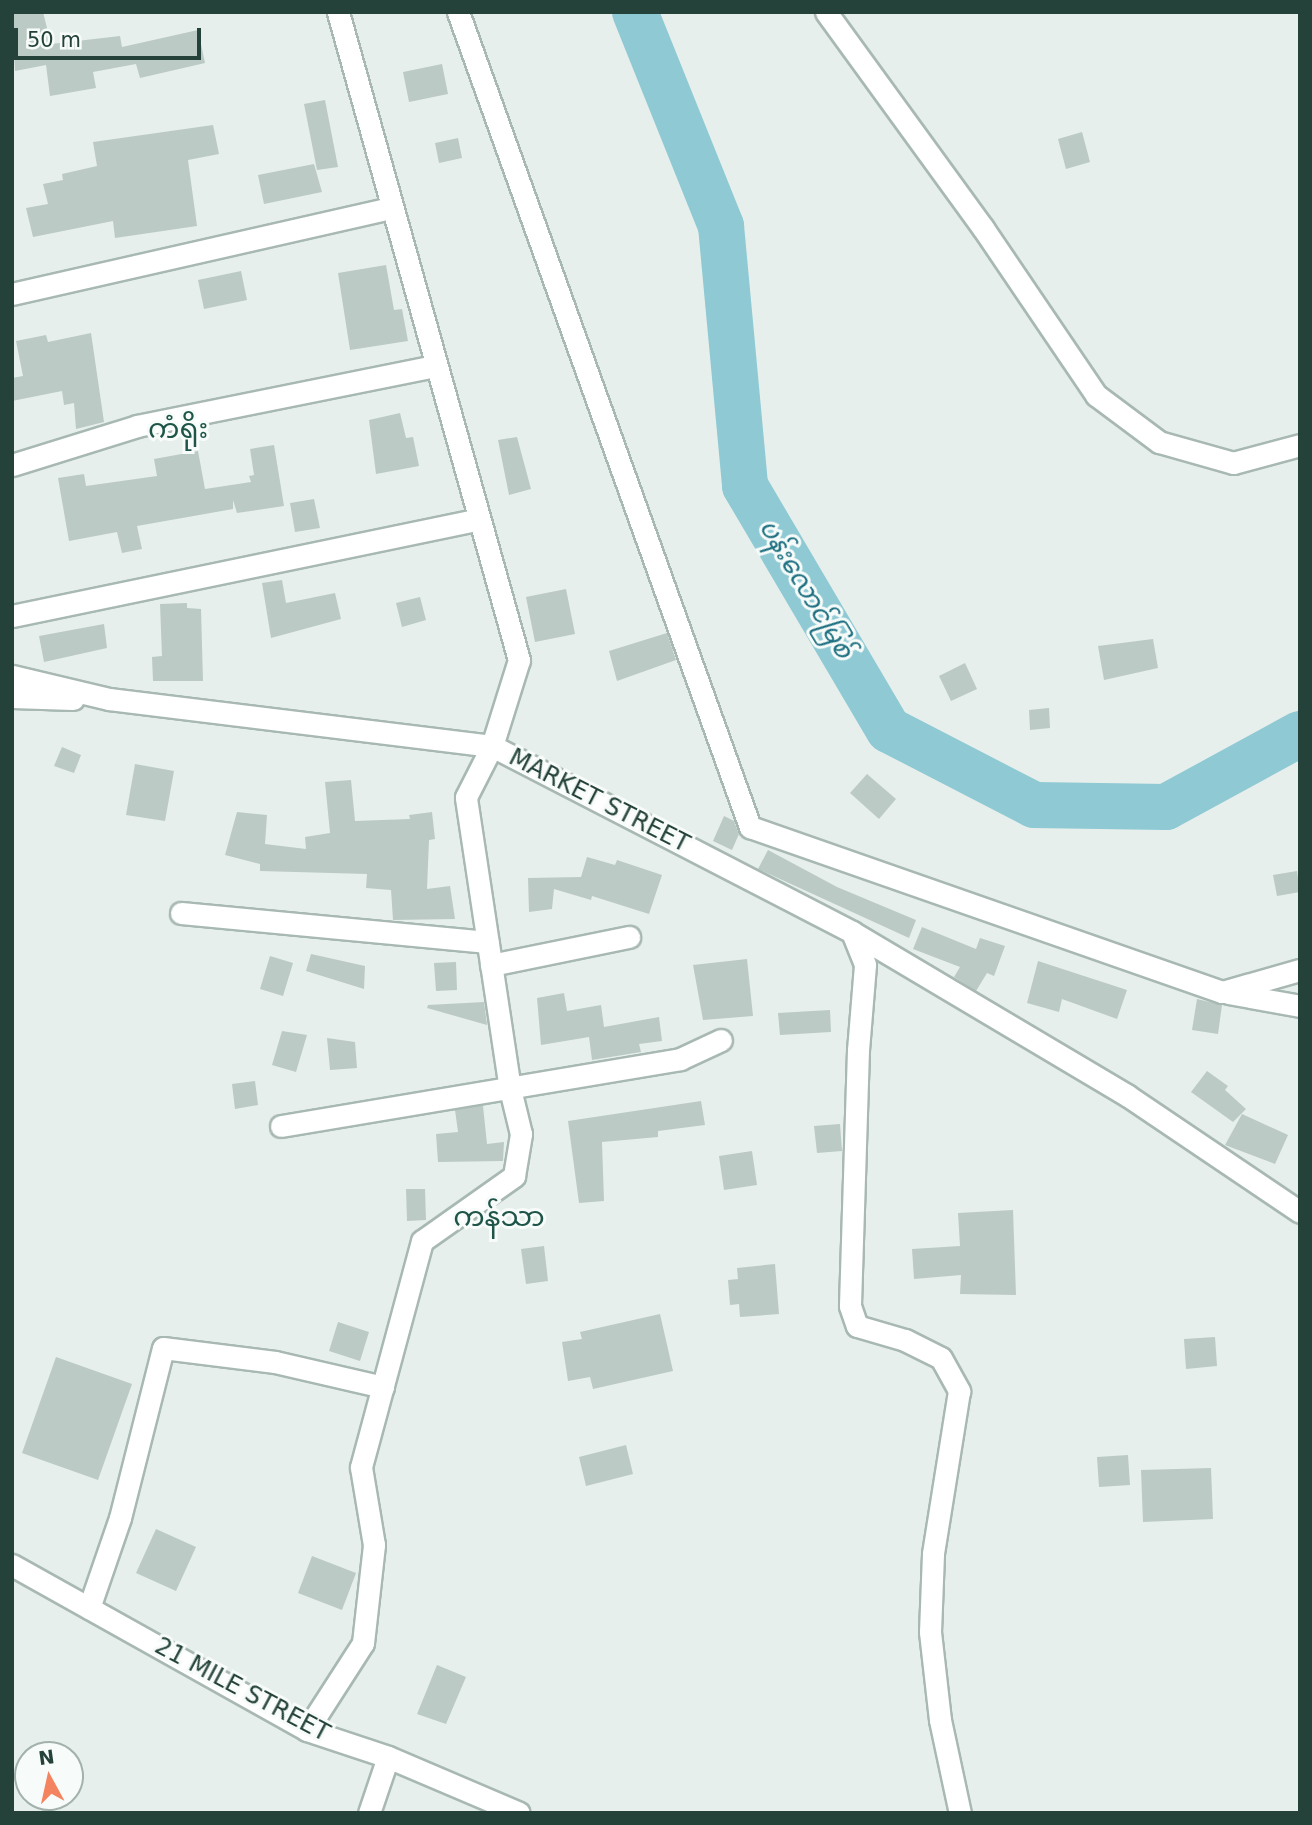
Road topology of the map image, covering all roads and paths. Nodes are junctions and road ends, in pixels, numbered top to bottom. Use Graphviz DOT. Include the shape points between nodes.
graph roads {
  1 [pos="338,12"];
  2 [pos="458,12"];
  3 [pos="826,12"];
  4 [pos="391,208"];
  5 [pos="12,294"];
  6 [pos="435,366"];
  7 [pos="1300,445"];
  8 [pos="12,465"];
  9 [pos="479,519"];
  10 [pos="12,616"];
  11 [pos="12,676"];
  12 [pos="12,697"];
  13 [pos="109,699"];
  14 [pos="492,746"];
  15 [pos="181,913"];
  16 [pos="852,932"];
  17 [pos="629,937"];
  18 [pos="488,942"];
  19 [pos="491,965"];
  20 [pos="1300,970"];
  21 [pos="1222,992"];
  22 [pos="1300,1006"];
  23 [pos="721,1040"];
  24 [pos="510,1088"];
  25 [pos="281,1126"];
  26 [pos="1300,1212"];
  27 [pos="383,1387"];
  28 [pos="12,1565"];
  29 [pos="89,1608"];
  30 [pos="307,1730"];
  31 [pos="388,1757"];
  32 [pos="369,1813"];
  33 [pos="519,1813"];
  34 [pos="960,1813"];
  1 -- 4 [label="street"];
  2 -- 21 [label="street" via="750,827"];
  3 -- 7 [label="street" via="983,228 1096,395 1159,442 1233,463"];
  4 -- 5 [label="street"];
  4 -- 6 [label="street"];
  6 -- 8 [label="street" via="137,426"];
  6 -- 9 [label="street"];
  9 -- 10 [label="street"];
  9 -- 14 [label="street" via="519,660"];
  11 -- 13 [label="street, MARKET STREET"];
  12 -- 13 [label="street"];
  13 -- 14 [label="street, MARKET STREET"];
  14 -- 16 [label="street, MARKET STREET"];
  14 -- 18 [label="street" via="466,797"];
  15 -- 18 [label="street"];
  16 -- 26 [label="street, MARKET STREET" via="1128,1096"];
  16 -- 34 [label="street" via="865,965 850,1306 857,1326 905,1340 941,1358 959,1391 933,1554 930,1632 940,1720"];
  17 -- 19 [label="street"];
  18 -- 19 [label="street"];
  19 -- 24 [label="street"];
  20 -- 21 [label="street"];
  21 -- 22 [label="street"];
  23 -- 24 [label="street" via="680,1059"];
  24 -- 25 [label="street"];
  24 -- 27 [label="street" via="521,1134 514,1176 422,1241"];
  27 -- 29 [label="street" via="275,1362 163,1348 120,1518"];
  27 -- 30 [label="street" via="361,1467 374,1545 363,1643"];
  28 -- 29 [label="street, 21 MILE STREET"];
  29 -- 30 [label="street, 21 MILE STREET"];
  30 -- 31 [label="street, 21 MILE STREET"];
  31 -- 32 [label="street"];
  31 -- 33 [label="street, 21 MILE STREET"];
}
